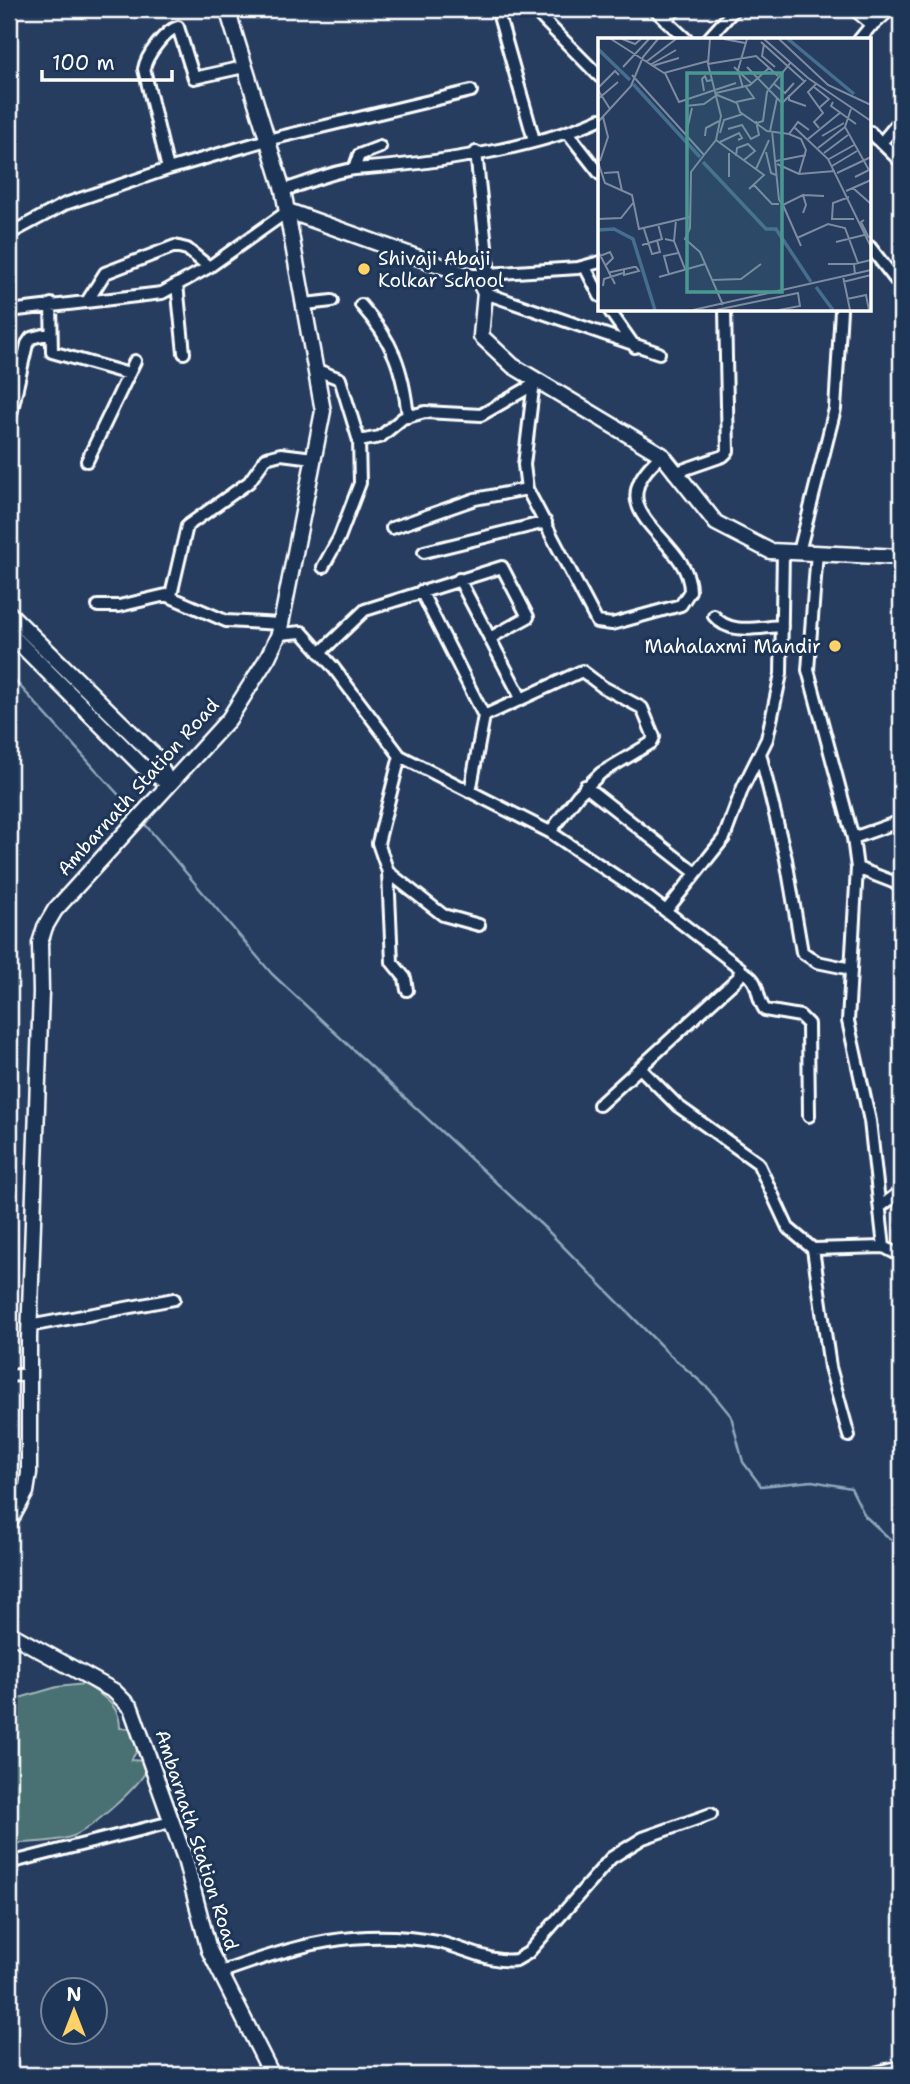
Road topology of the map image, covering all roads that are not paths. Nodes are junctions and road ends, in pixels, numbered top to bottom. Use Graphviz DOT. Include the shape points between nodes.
graph roads {
  1 [pos="227,9"];
  2 [pos="497,9"];
  3 [pos="533,9"];
  4 [pos="654,9"];
  5 [pos="676,9"];
  6 [pos="735,9"];
  7 [pos="856,9"];
  8 [pos="888,9"];
  9 [pos="666,20"];
  10 [pos="873,23"];
  11 [pos="685,38"];
  12 [pos="709,38"];
  13 [pos="861,38"];
  14 [pos="244,67"];
  15 [pos="598,75"];
  16 [pos="471,90"];
  17 [pos="901,119"];
  18 [pos="598,120"];
  19 [pos="568,133"];
  20 [pos="872,134"];
  21 [pos="267,140"];
  22 [pos="534,140"];
  23 [pos="881,142"];
  24 [pos="380,147"];
  25 [pos="476,152"];
  26 [pos="901,162"];
  27 [pos="168,169"];
  28 [pos="354,169"];
  29 [pos="598,171"];
  30 [pos="283,190"];
  31 [pos="288,211"];
  32 [pos="9,234"];
  33 [pos="872,250"];
  34 [pos="598,263"];
  35 [pos="209,267"];
  36 [pos="585,267"];
  37 [pos="489,274"];
  38 [pos="471,275"];
  39 [pos="177,284"];
  40 [pos="901,287"];
  41 [pos="598,292"];
  42 [pos="485,293"];
  43 [pos="88,300"];
  44 [pos="332,301"];
  45 [pos="51,304"];
  46 [pos="305,304"];
  47 [pos="361,305"];
  48 [pos="9,311"];
  49 [pos="610,312"];
  50 [pos="725,312"];
  51 [pos="841,312"];
  52 [pos="51,333"];
  53 [pos="635,346"];
  54 [pos="659,353"];
  55 [pos="184,354"];
  56 [pos="135,361"];
  57 [pos="317,370"];
  58 [pos="129,374"];
  59 [pos="534,382"];
  60 [pos="408,416"];
  61 [pos="9,423"];
  62 [pos="359,441"];
  63 [pos="662,455"];
  64 [pos="313,458"];
  65 [pos="87,461"];
  66 [pos="674,473"];
  67 [pos="527,489"];
  68 [pos="546,522"];
  69 [pos="392,528"];
  70 [pos="783,551"];
  71 [pos="424,552"];
  72 [pos="799,552"];
  73 [pos="817,552"];
  74 [pos="901,557"];
  75 [pos="323,567"];
  76 [pos="459,579"];
  77 [pos="421,591"];
  78 [pos="172,595"];
  79 [pos="98,606"];
  80 [pos="9,614"];
  81 [pos="714,616"];
  82 [pos="782,626"];
  83 [pos="279,629"];
  84 [pos="9,633"];
  85 [pos="490,638"];
  86 [pos="320,653"];
  87 [pos="521,698"];
  88 [pos="485,716"];
  89 [pos="760,753"];
  90 [pos="400,756"];
  91 [pos="168,783"];
  92 [pos="585,786"];
  93 [pos="470,792"];
  94 [pos="901,821"];
  95 [pos="550,832"];
  96 [pos="853,838"];
  97 [pos="857,868"];
  98 [pos="388,872"];
  99 [pos="696,873"];
  100 [pos="901,885"];
  101 [pos="666,911"];
  102 [pos="480,925"];
  103 [pos="851,969"];
  104 [pos="741,971"];
  105 [pos="407,990"];
  106 [pos="641,1069"];
  107 [pos="599,1105"];
  108 [pos="809,1115"];
  109 [pos="901,1191"];
  110 [pos="880,1207"];
  111 [pos="884,1247"];
  112 [pos="813,1249"];
  113 [pos="901,1256"];
  114 [pos="174,1298"];
  115 [pos="29,1326"];
  116 [pos="29,1374"];
  117 [pos="9,1376"];
  118 [pos="849,1436"];
  119 [pos="9,1523"];
  120 [pos="9,1633"];
  121 [pos="711,1814"];
  122 [pos="171,1822"];
  123 [pos="9,1863"];
  124 [pos="222,1972"];
  125 [pos="901,2069"];
  126 [pos="272,2075"];
  127 [pos="877,2075"];
  1 -- 14 [label="main road, Ambarnath Station Road"];
  2 -- 22 [label="street"];
  3 -- 15 [label="street"];
  4 -- 9 [label="street"];
  5 -- 9 [label="street"];
  6 -- 12 [label="street"];
  7 -- 10 [label="main road"];
  8 -- 10 [label="main road"];
  9 -- 11 [label="street"];
  10 -- 13 [label="street"];
  14 -- 21 [label="main road, Ambarnath Station Road"];
  14 -- 27 [label="street" via="194,78 178,27 170,30 148,59 144,69"];
  16 -- 21 [label="street"];
  17 -- 23 [label="street"];
  18 -- 19 [label="street"];
  19 -- 22 [label="street"];
  19 -- 29 [label="street"];
  20 -- 23 [label="street"];
  21 -- 27 [label="street"];
  21 -- 30 [label="main road, Ambarnath Station Road"];
  22 -- 25 [label="street"];
  23 -- 26 [label="street"];
  24 -- 28 [label="street" via="359,155"];
  25 -- 28 [label="street" via="374,170"];
  25 -- 37 [label="street"];
  27 -- 32 [label="street" via="65,204"];
  28 -- 30 [label="street"];
  30 -- 31 [label="main road, Ambarnath Station Road"];
  31 -- 35 [label="street"];
  31 -- 38 [label="main road"];
  31 -- 46 [label="main road, Ambarnath Station Road"];
  33 -- 40 [label="street"];
  34 -- 36 [label="street"];
  35 -- 39 [label="street"];
  35 -- 43 [label="street" via="187,249 175,246 105,273"];
  36 -- 37 [label="street"];
  36 -- 41 [label="street"];
  37 -- 38 [label="street"];
  38 -- 42 [label="main road"];
  39 -- 43 [label="street" via="162,293"];
  39 -- 55 [label="street"];
  42 -- 53 [label="street"];
  42 -- 59 [label="main road" via="481,336"];
  43 -- 45 [label="street"];
  44 -- 46 [label="street"];
  45 -- 48 [label="street"];
  45 -- 52 [label="street"];
  46 -- 57 [label="main road, Ambarnath Station Road"];
  47 -- 60 [label="street" via="386,336 402,373"];
  49 -- 53 [label="street"];
  50 -- 66 [label="street" via="728,451"];
  51 -- 72 [label="street" via="835,409"];
  52 -- 58 [label="street" via="51,349 56,354"];
  52 -- 61 [label="street" via="31,338 27,344"];
  53 -- 54 [label="street"];
  56 -- 58 [label="street"];
  57 -- 62 [label="street" via="340,379"];
  57 -- 64 [label="main road, Ambarnath Station Road" via="323,411"];
  58 -- 65 [label="street"];
  59 -- 60 [label="street" via="481,415 425,412"];
  59 -- 63 [label="main road"];
  59 -- 67 [label="street" via="524,464"];
  60 -- 62 [label="street" via="380,437"];
  62 -- 75 [label="street" via="360,483"];
  63 -- 66 [label="main road"];
  63 -- 68 [label="street" via="640,476 636,495 646,521 685,569 690,591 681,605 601,625"];
  64 -- 78 [label="street" via="281,454 266,458 249,482 187,526"];
  64 -- 83 [label="main road, Ambarnath Station Road"];
  66 -- 70 [label="main road" via="716,523 770,551"];
  67 -- 68 [label="street"];
  67 -- 69 [label="street" via="475,499"];
  68 -- 71 [label="street"];
  70 -- 72 [label="main road"];
  70 -- 82 [label="street"];
  72 -- 73 [label="main road"];
  73 -- 74 [label="main road"];
  73 -- 96 [label="street" via="808,670"];
  76 -- 77 [label="street"];
  76 -- 85 [label="street"];
  76 -- 85 [label="street" via="504,568 528,617"];
  77 -- 86 [label="street" via="365,610"];
  77 -- 88 [label="street"];
  78 -- 79 [label="street"];
  78 -- 83 [label="street" via="226,621"];
  80 -- 91 [label="main road" via="156,757"];
  81 -- 82 [label="street" via="732,629"];
  82 -- 89 [label="street" via="775,710"];
  83 -- 86 [label="street" via="302,632"];
  83 -- 91 [label="main road, Ambarnath Station Road" via="256,681 229,719"];
  84 -- 91 [label="main road" via="142,766"];
  85 -- 87 [label="street"];
  86 -- 90 [label="street"];
  87 -- 88 [label="street"];
  87 -- 92 [label="street" via="582,671 642,708 654,733 651,743"];
  88 -- 93 [label="street"];
  89 -- 99 [label="street" via="724,838"];
  89 -- 103 [label="street" via="781,835 802,952 817,962"];
  90 -- 93 [label="street"];
  90 -- 98 [label="street" via="379,830 380,855"];
  91 -- 115 [label="main road, Ambarnath Station Road" via="55,911 40,943"];
  92 -- 95 [label="street"];
  92 -- 99 [label="street"];
  93 -- 95 [label="street"];
  94 -- 96 [label="street"];
  95 -- 101 [label="street"];
  96 -- 97 [label="street"];
  97 -- 100 [label="street"];
  97 -- 103 [label="street"];
  98 -- 102 [label="street" via="443,915"];
  98 -- 105 [label="street" via="392,962 405,978"];
  99 -- 101 [label="street"];
  101 -- 104 [label="street"];
  103 -- 110 [label="street" via="848,1021 870,1121"];
  104 -- 106 [label="street"];
  104 -- 108 [label="street" via="758,985 765,1010 800,1016 808,1024"];
  106 -- 107 [label="street"];
  106 -- 112 [label="street" via="678,1106 758,1163 788,1228"];
  109 -- 110 [label="street"];
  110 -- 111 [label="street"];
  111 -- 112 [label="street"];
  111 -- 113 [label="street"];
  112 -- 118 [label="street" via="830,1367"];
  114 -- 115 [label="street"];
  115 -- 116 [label="main road, Ambarnath Station Road"];
  116 -- 117 [label="street"];
  116 -- 119 [label="main road, Ambarnath Station Road" via="26,1492"];
  120 -- 122 [label="main road, Ambarnath Station Road" via="114,1691 131,1708"];
  121 -- 124 [label="street" via="625,1846 516,1961 437,1942 332,1938"];
  122 -- 123 [label="street"];
  122 -- 124 [label="main road, Ambarnath Station Road" via="209,1950"];
  124 -- 126 [label="main road, Ambarnath Station Road"];
  125 -- 127 [label="main road"];
}
